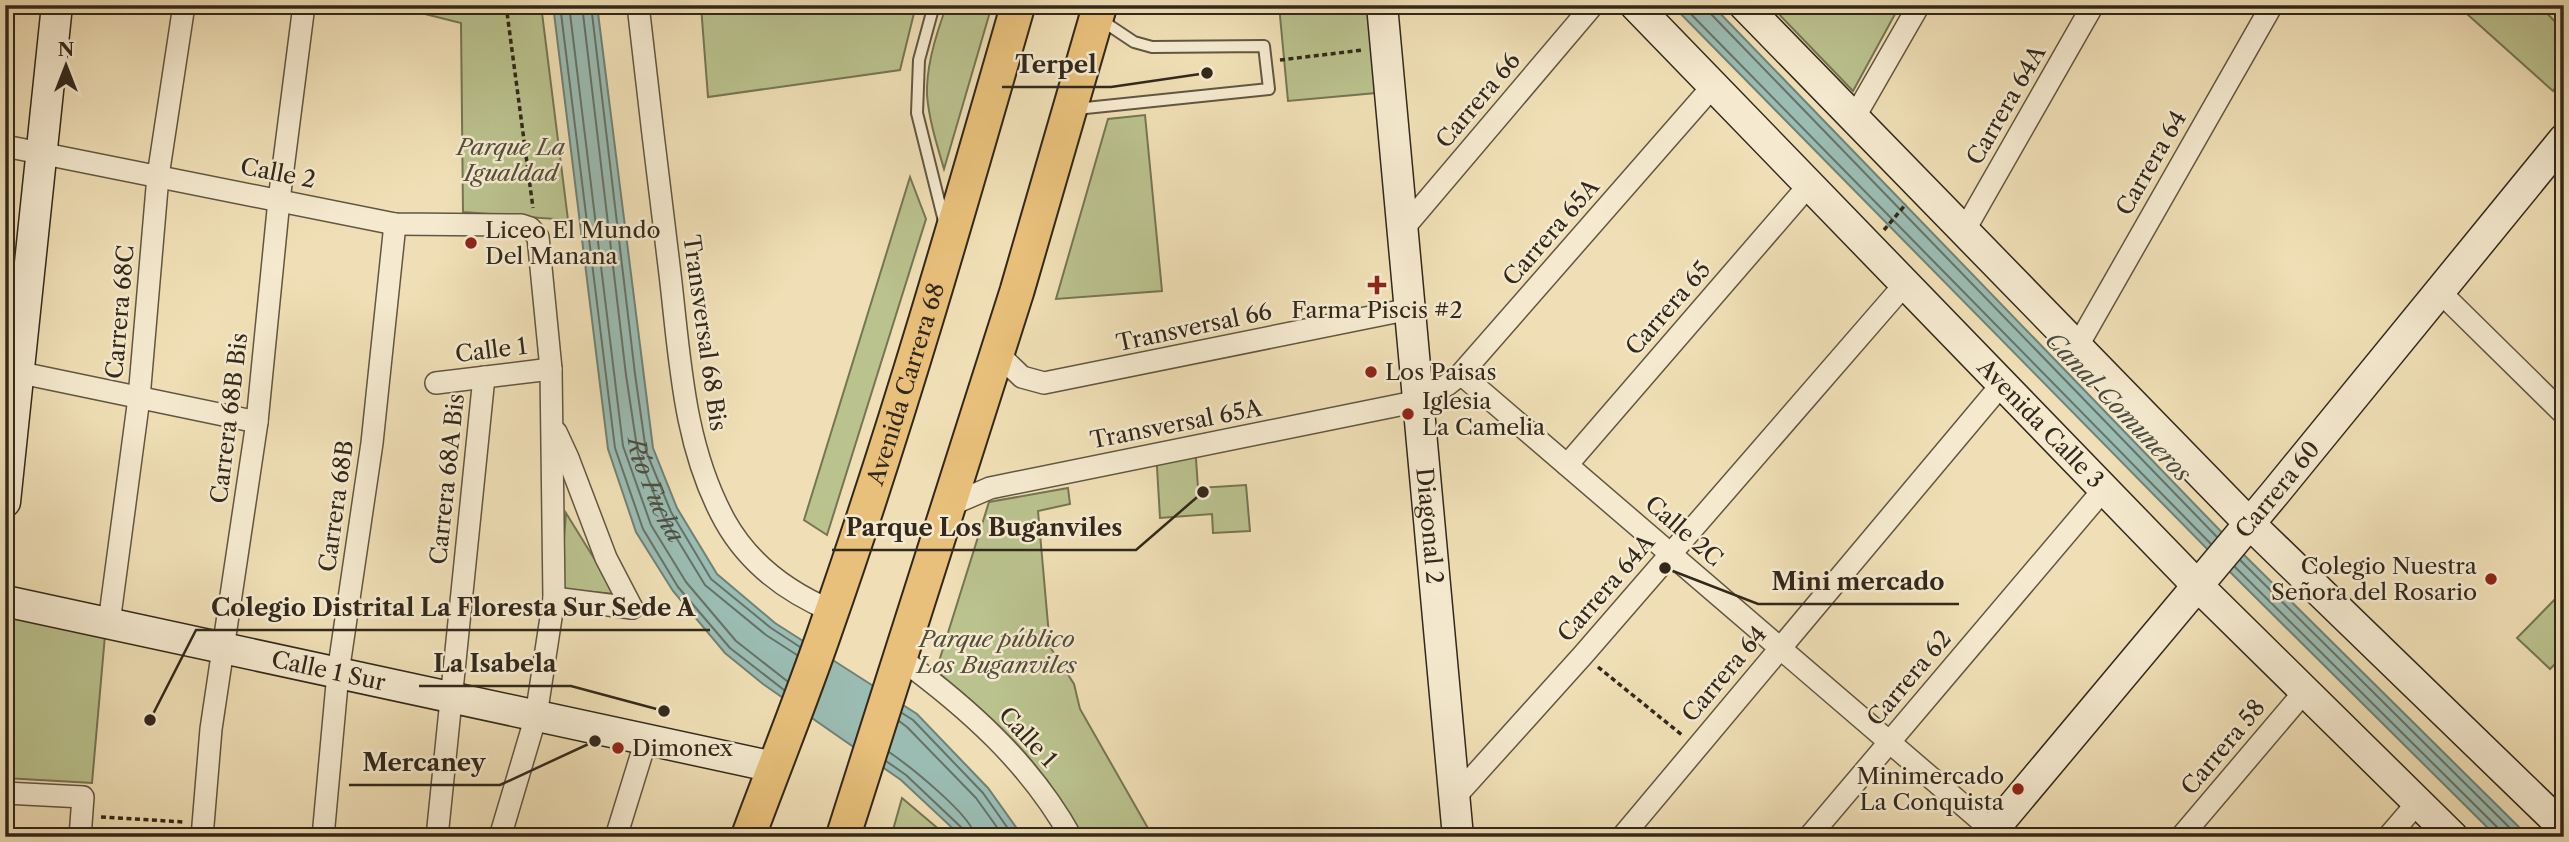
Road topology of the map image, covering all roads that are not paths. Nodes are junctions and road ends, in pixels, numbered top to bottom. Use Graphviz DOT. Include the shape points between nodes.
graph roads {
  1 [pos="57,5"];
  2 [pos="184,5"];
  3 [pos="304,5"];
  4 [pos="638,5"];
  5 [pos="934,5"];
  6 [pos="1018,5"];
  7 [pos="1382,5"];
  8 [pos="1593,5"];
  9 [pos="1635,5"];
  10 [pos="1744,5"];
  11 [pos="1919,5"];
  12 [pos="2093,5"];
  13 [pos="2272,5"];
  14 [pos="1099,11"];
  15 [pos="1188,47"];
  16 [pos="1189,61"];
  17 [pos="1713,86"];
  18 [pos="1070,110"];
  19 [pos="1854,118"];
  20 [pos="2564,139"];
  21 [pos="5,146"];
  22 [pos="42,153"];
  23 [pos="158,176"];
  24 [pos="1810,186"];
  25 [pos="279,200"];
  26 [pos="395,224"];
  27 [pos="1403,229"];
  28 [pos="1964,231"];
  29 [pos="949,243"];
  30 [pos="1905,284"];
  31 [pos="2439,291"];
  32 [pos="1410,309"];
  33 [pos="2077,347"];
  34 [pos="997,354"];
  35 [pos="551,369"];
  36 [pos="12,371"];
  37 [pos="1461,374"];
  38 [pos="484,377"];
  39 [pos="436,383"];
  40 [pos="2002,384"];
  41 [pos="139,397"];
  42 [pos="1419,401"];
  43 [pos="2564,414"];
  44 [pos="257,422"];
  45 [pos="554,427"];
  46 [pos="1567,465"];
  47 [pos="2104,489"];
  48 [pos="5,502"];
  49 [pos="948,506"];
  50 [pos="2243,530"];
  51 [pos="1670,554"];
  52 [pos="2202,578"];
  53 [pos="554,598"];
  54 [pos="5,601"];
  55 [pos="829,620"];
  56 [pos="109,623"];
  57 [pos="225,648"];
  58 [pos="1780,648"];
  59 [pos="896,672"];
  60 [pos="338,673"];
  61 [pos="2305,691"];
  62 [pos="452,698"];
  63 [pos="536,716"];
  64 [pos="646,740"];
  65 [pos="1889,742"];
  66 [pos="774,767"];
  67 [pos="5,793"];
  68 [pos="1455,797"];
  69 [pos="2418,802"];
  70 [pos="82,817"];
  71 [pos="2564,828"];
  72 [pos="203,830"];
  73 [pos="1993,835"];
  74 [pos="323,837"];
  75 [pos="437,837"];
  76 [pos="500,837"];
  77 [pos="617,837"];
  78 [pos="748,837"];
  79 [pos="843,837"];
  80 [pos="1071,837"];
  81 [pos="1458,837"];
  82 [pos="1622,837"];
  83 [pos="1809,837"];
  84 [pos="2181,837"];
  85 [pos="2388,837"];
  86 [pos="2453,837"];
  1 -- 22 [label="street"];
  2 -- 23 [label="street, Carrera 68C"];
  3 -- 25 [label="street, Carrera 68B Bis"];
  4 -- 55 [label="street, Transversal 68 Bis" via="680,373 692,437 713,495 737,540 764,571"];
  5 -- 29 [label="lane" via="919,60 917,113"];
  6 -- 29 [label="main road, Avenida Carrera 68"];
  7 -- 27 [label="street, Diagonal 2"];
  8 -- 27 [label="street, Carrera 66"];
  9 -- 17 [label="street, Avenida Calle 3"];
  10 -- 19 [label="street"];
  11 -- 19 [label="street"];
  12 -- 28 [label="street, Carrera 64A"];
  13 -- 33 [label="street, Carrera 64"];
  14 -- 15 [label="lane" via="1134,42"];
  14 -- 18 [label="main road"];
  15 -- 16 [label="lane"];
  15 -- 18 [label="lane" via="1264,46 1269,89 1193,92"];
  17 -- 24 [label="street, Avenida Calle 3"];
  17 -- 37 [label="street, Carrera 65A"];
  18 -- 34 [label="main road"];
  19 -- 28 [label="street"];
  20 -- 31 [label="street, Carrera 60"];
  21 -- 22 [label="street, Calle 2"];
  22 -- 23 [label="street, Calle 2"];
  22 -- 36 [label="street"];
  23 -- 25 [label="street, Calle 2"];
  23 -- 41 [label="street, Carrera 68C"];
  24 -- 30 [label="street, Avenida Calle 3"];
  24 -- 46 [label="street, Carrera 65"];
  25 -- 26 [label="street, Calle 2"];
  25 -- 44 [label="street, Carrera 68B Bis"];
  26 -- 35 [label="street, Calle 2" via="530,228 538,237"];
  26 -- 60 [label="street, Carrera 68B" via="372,443"];
  27 -- 32 [label="street, Diagonal 2"];
  28 -- 33 [label="street"];
  29 -- 55 [label="main road, Avenida Carrera 68"];
  30 -- 40 [label="street, Avenida Calle 3"];
  30 -- 51 [label="street, Carrera 64A"];
  31 -- 43 [label="street"];
  31 -- 50 [label="street, Carrera 60"];
  32 -- 34 [label="street, Transversal 66" via="1044,383 1022,377"];
  32 -- 42 [label="street, Diagonal 2"];
  33 -- 50 [label="street"];
  34 -- 49 [label="main road"];
  35 -- 38 [label="street, Calle 1"];
  35 -- 45 [label="street"];
  36 -- 41 [label="street"];
  36 -- 48 [label="street"];
  37 -- 42 [label="street, Carrera 65A"];
  37 -- 46 [label="street, Calle 2C"];
  38 -- 39 [label="street, Calle 1"];
  38 -- 62 [label="street, Carrera 68A Bis"];
  40 -- 47 [label="street, Avenida Calle 3"];
  40 -- 58 [label="street, Carrera 64"];
  41 -- 44 [label="street"];
  41 -- 56 [label="street, Carrera 68C"];
  42 -- 49 [label="street, Transversal 65A" via="990,488"];
  42 -- 68 [label="street, Diagonal 2"];
  44 -- 57 [label="street, Carrera 68B Bis"];
  45 -- 53 [label="street"];
  45 -- 53 [label="street" via="606,558 632,608"];
  46 -- 51 [label="street, Calle 2C"];
  47 -- 52 [label="street, Avenida Calle 3"];
  47 -- 65 [label="street, Carrera 62"];
  49 -- 59 [label="main road"];
  50 -- 52 [label="street, Carrera 60"];
  50 -- 71 [label="street"];
  51 -- 58 [label="street, Calle 2C"];
  51 -- 68 [label="street, Carrera 64A"];
  52 -- 61 [label="street, Avenida Calle 3"];
  52 -- 73 [label="street, Carrera 60"];
  53 -- 63 [label="street"];
  54 -- 56 [label="street, Calle 1 Sur"];
  55 -- 66 [label="main road, Avenida Carrera 68"];
  56 -- 57 [label="street, Calle 1 Sur"];
  57 -- 60 [label="street, Calle 1 Sur"];
  57 -- 72 [label="street, Carrera 68B Bis" via="211,729"];
  58 -- 65 [label="street, Calle 2C"];
  58 -- 82 [label="street, Carrera 64"];
  59 -- 79 [label="main road"];
  59 -- 80 [label="street, Calle 1" via="975,718 1045,794"];
  60 -- 62 [label="street, Calle 1 Sur"];
  60 -- 74 [label="street, Carrera 68B"];
  61 -- 69 [label="street, Avenida Calle 3"];
  61 -- 84 [label="street, Carrera 58"];
  62 -- 63 [label="street, Calle 1 Sur"];
  62 -- 75 [label="street, Carrera 68A Bis"];
  63 -- 64 [label="street, Calle 1 Sur"];
  63 -- 76 [label="street"];
  64 -- 66 [label="street, Calle 1 Sur"];
  64 -- 77 [label="street"];
  65 -- 73 [label="street, Calle 2C"];
  65 -- 83 [label="street, Carrera 62"];
  66 -- 78 [label="main road, Avenida Carrera 68"];
  67 -- 70 [label="street"];
  68 -- 81 [label="street, Diagonal 2"];
  69 -- 85 [label="street"];
  69 -- 86 [label="street, Avenida Calle 3"];
}
